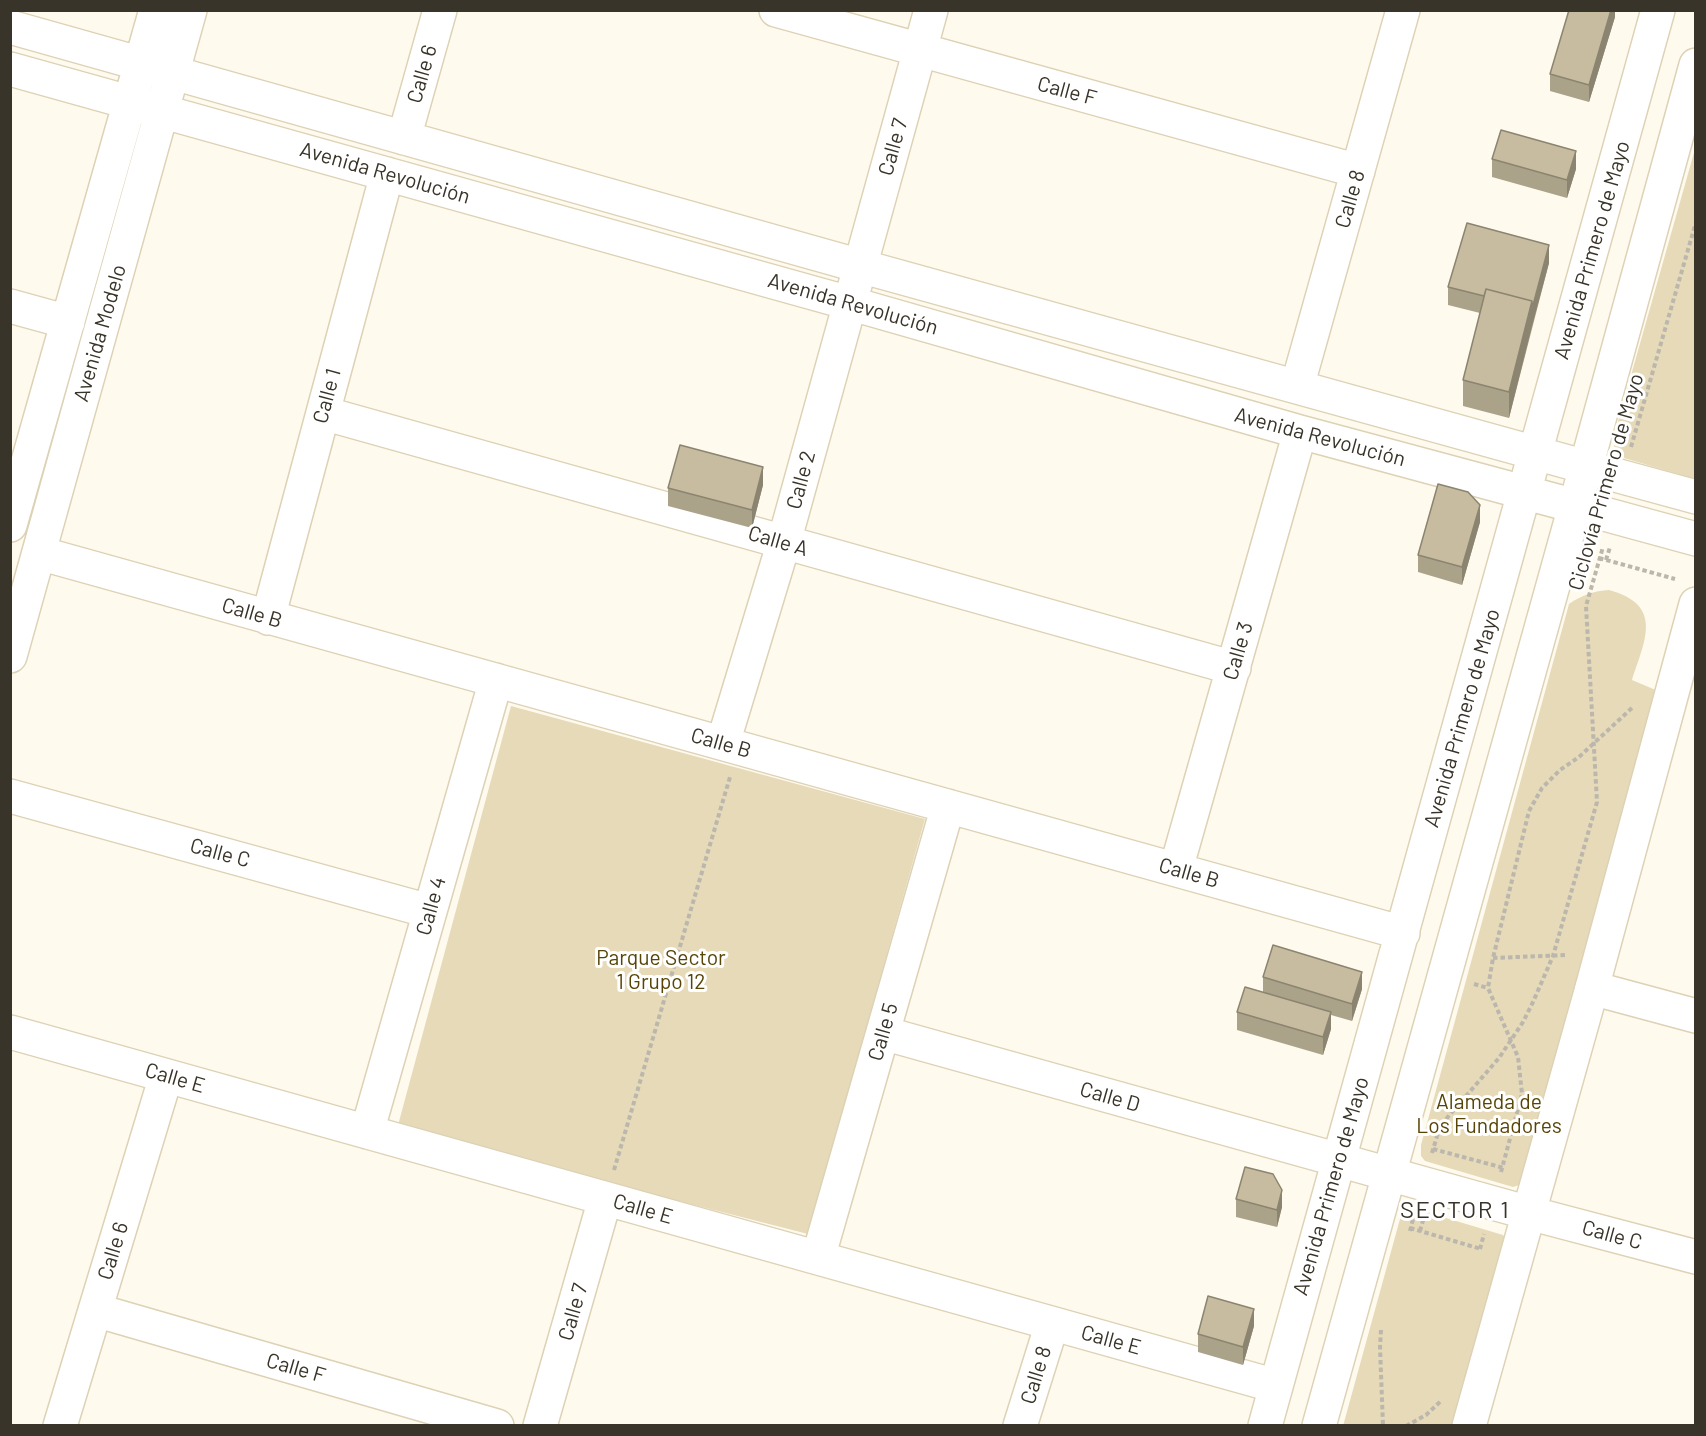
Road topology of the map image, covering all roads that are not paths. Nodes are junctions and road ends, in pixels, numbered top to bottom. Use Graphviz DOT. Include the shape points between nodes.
graph roads {
  1 [pos="156,10"];
  2 [pos="190,10"];
  3 [pos="440,10"];
  4 [pos="776,10"];
  5 [pos="931,10"];
  6 [pos="1403,10"];
  7 [pos="1658,11"];
  8 [pos="10,27"];
  9 [pos="920,50"];
  10 [pos="141,63"];
  11 [pos="1695,65"];
  12 [pos="10,69"];
  13 [pos="173,73"];
  14 [pos="131,102"];
  15 [pos="162,111"];
  16 [pos="404,138"];
  17 [pos="1358,171"];
  18 [pos="387,174"];
  19 [pos="854,284"];
  20 [pos="10,306"];
  21 [pos="68,322"];
  22 [pos="1297,387"];
  23 [pos="323,413"];
  24 [pos="1300,432"];
  25 [pos="1535,453"];
  26 [pos="1586,467"];
  27 [pos="1525,493"];
  28 [pos="1695,497"];
  29 [pos="1575,506"];
  30 [pos="10,525"];
  31 [pos="1695,539"];
  32 [pos="784,542"];
  33 [pos="39,553"];
  34 [pos="1687,592"];
  35 [pos="268,618"];
  36 [pos="10,656"];
  37 [pos="1234,668"];
  38 [pos="496,680"];
  39 [pos="731,745"];
  40 [pos="10,796"];
  41 [pos="948,806"];
  42 [pos="1176,869"];
  43 [pos="429,911"];
  44 [pos="1402,933"];
  45 [pos="1592,988"];
  46 [pos="1695,1016"];
  47 [pos="10,1032"];
  48 [pos="883,1033"];
  49 [pos="166,1076"];
  50 [pos="366,1132"];
  51 [pos="1338,1160"];
  52 [pos="1388,1174"];
  53 [pos="1423,1184"];
  54 [pos="606,1199"];
  55 [pos="1529,1213"];
  56 [pos="1695,1257"];
  57 [pos="818,1258"];
  58 [pos="95,1310"];
  59 [pos="1052,1324"];
  60 [pos="1275,1386"];
  61 [pos="60,1425"];
  62 [pos="498,1425"];
  63 [pos="540,1425"];
  64 [pos="1020,1425"];
  65 [pos="1265,1425"];
  66 [pos="1318,1425"];
  67 [pos="1469,1425"];
  1 -- 10 [label="street, Avenida Modelo"];
  2 -- 13 [label="street, Avenida Modelo"];
  3 -- 16 [label="street, Calle 6"];
  4 -- 9 [label="street, Calle F"];
  5 -- 9 [label="street, Calle 7"];
  6 -- 17 [label="street, Calle 8"];
  7 -- 25 [label="street, Avenida Primero de Mayo"];
  8 -- 10 [label="street, Avenida Revolución"];
  9 -- 17 [label="street, Calle F"];
  9 -- 19 [label="street, Calle 7"];
  10 -- 13 [label="street, Avenida Revolución"];
  10 -- 14 [label="street, Avenida Modelo"];
  11 -- 26 [label="street"];
  12 -- 14 [label="street, Avenida Revolución"];
  13 -- 15 [label="street, Avenida Modelo"];
  13 -- 16 [label="street, Avenida Revolución"];
  14 -- 15 [label="street, Avenida Revolución"];
  14 -- 21 [label="street, Avenida Modelo"];
  15 -- 18 [label="street, Avenida Revolución"];
  15 -- 33 [label="street, Avenida Modelo"];
  16 -- 19 [label="street, Avenida Revolución"];
  17 -- 22 [label="street, Calle 8"];
  18 -- 19 [label="street, Avenida Revolución"];
  18 -- 23 [label="street, Calle 1"];
  19 -- 22 [label="street, Avenida Revolución"];
  19 -- 24 [label="street, Avenida Revolución"];
  19 -- 32 [label="street, Calle 2"];
  20 -- 21 [label="street"];
  21 -- 30 [label="street, Avenida Modelo"];
  22 -- 25 [label="street, Avenida Revolución"];
  23 -- 32 [label="street, Calle A"];
  23 -- 35 [label="street, Calle 1"];
  24 -- 27 [label="street, Avenida Revolución"];
  24 -- 37 [label="street, Calle 3"];
  25 -- 26 [label="street, Avenida Revolución"];
  25 -- 27 [label="street, Avenida Primero de Mayo"];
  26 -- 28 [label="street, Avenida Revolución"];
  26 -- 29 [label="street"];
  27 -- 29 [label="street, Avenida Revolución"];
  27 -- 44 [label="street, Avenida Primero de Mayo"];
  29 -- 31 [label="street, Avenida Revolución"];
  29 -- 52 [label="street"];
  32 -- 37 [label="street, Calle A"];
  32 -- 39 [label="street, Calle 2"];
  33 -- 35 [label="street, Calle B"];
  33 -- 36 [label="street, Avenida Modelo"];
  34 -- 45 [label="street"];
  35 -- 38 [label="street, Calle B"];
  37 -- 42 [label="street, Calle 3"];
  38 -- 39 [label="street, Calle B"];
  38 -- 43 [label="street, Calle 4"];
  39 -- 41 [label="street, Calle B"];
  40 -- 43 [label="street, Calle C"];
  41 -- 42 [label="street, Calle B"];
  41 -- 48 [label="street, Calle 5"];
  42 -- 44 [label="street, Calle B"];
  43 -- 50 [label="street, Calle 4"];
  44 -- 51 [label="street, Avenida Primero de Mayo"];
  45 -- 46 [label="street"];
  45 -- 55 [label="street"];
  47 -- 49 [label="street, Calle E"];
  48 -- 51 [label="street, Calle D"];
  48 -- 57 [label="street, Calle 5"];
  49 -- 50 [label="street, Calle E"];
  49 -- 58 [label="street, Calle 6"];
  50 -- 54 [label="street, Calle E"];
  51 -- 52 [label="street, Calle D"];
  51 -- 60 [label="street, Avenida Primero de Mayo"];
  52 -- 53 [label="street, Calle D"];
  52 -- 66 [label="street"];
  53 -- 55 [label="street, Calle C"];
  54 -- 57 [label="street, Calle E"];
  54 -- 63 [label="street, Calle 7"];
  55 -- 56 [label="street, Calle C"];
  55 -- 67 [label="street"];
  57 -- 59 [label="street, Calle E"];
  58 -- 61 [label="street, Calle 6"];
  58 -- 62 [label="street, Calle F"];
  59 -- 60 [label="street, Calle E"];
  59 -- 64 [label="street, Calle 8"];
  60 -- 65 [label="street, Avenida Primero de Mayo"];
}
